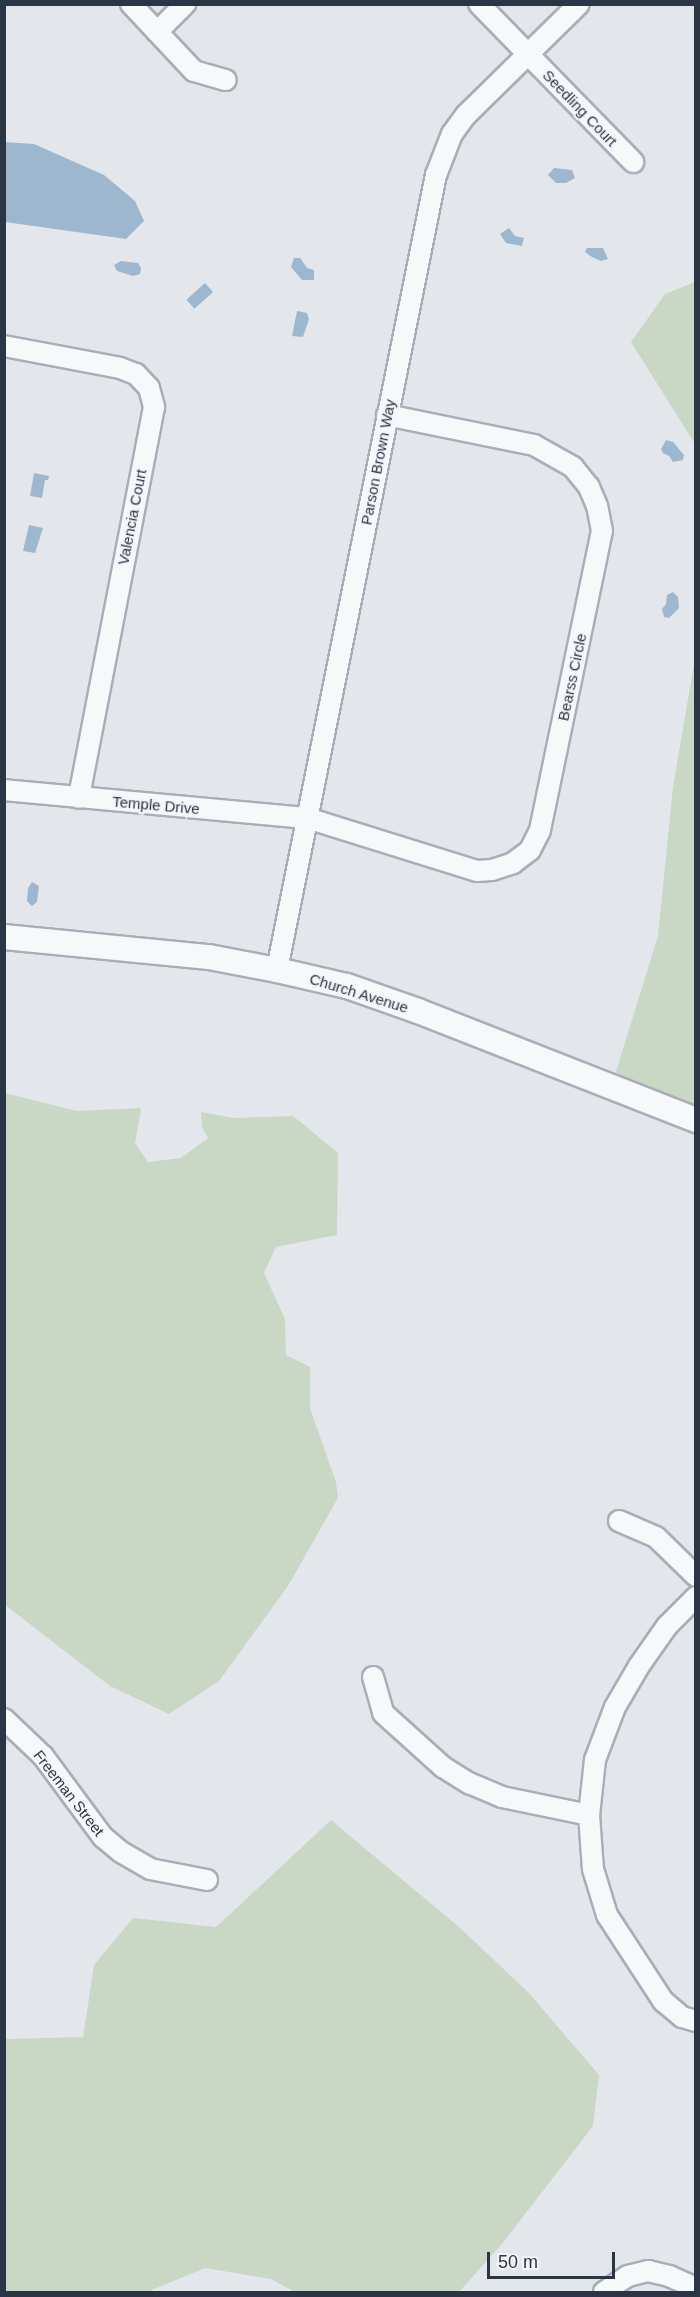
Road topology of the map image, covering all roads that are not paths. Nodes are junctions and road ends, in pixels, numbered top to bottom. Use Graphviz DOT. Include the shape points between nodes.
graph roads {
  1 [pos="131,4"];
  2 [pos="185,4"];
  3 [pos="479,4"];
  4 [pos="579,4"];
  5 [pos="157,32"];
  6 [pos="528,54"];
  7 [pos="226,80"];
  8 [pos="633,162"];
  9 [pos="4,345"];
  10 [pos="387,415"];
  11 [pos="4,790"];
  12 [pos="79,798"];
  13 [pos="307,818"];
  14 [pos="4,937"];
  15 [pos="277,970"];
  16 [pos="696,1120"];
  17 [pos="619,1521"];
  18 [pos="696,1576"];
  19 [pos="696,1597"];
  20 [pos="373,1677"];
  21 [pos="4,1719"];
  22 [pos="589,1815"];
  23 [pos="207,1880"];
  24 [pos="696,2021"];
  25 [pos="696,2288"];
  26 [pos="604,2292"];
  1 -- 5 [label="street"];
  2 -- 5 [label="street"];
  3 -- 6 [label="street, Seedling Court"];
  4 -- 6 [label="street, Parson Brown Way"];
  5 -- 7 [label="street" via="194,71"];
  6 -- 8 [label="street, Seedling Court"];
  6 -- 10 [label="street, Parson Brown Way" via="466,114 443,152"];
  9 -- 12 [label="street, Valencia Court" via="120,368 136,375 149,388 154,407"];
  10 -- 13 [label="street, Parson Brown Way"];
  10 -- 13 [label="street, Bearss Circle" via="534,445 554,454 573,467 589,487 602,531 540,830 530,850 513,863 477,871"];
  11 -- 12 [label="street, Temple Drive"];
  12 -- 13 [label="street, Temple Drive"];
  13 -- 15 [label="street, Parson Brown Way"];
  14 -- 15 [label="street, Church Avenue" via="209,957"];
  15 -- 16 [label="street, Church Avenue" via="347,986 418,1011"];
  17 -- 18 [label="street" via="656,1537"];
  19 -- 22 [label="street" via="667,1626 615,1707 595,1760"];
  20 -- 22 [label="street" via="383,1713 443,1767 469,1784 502,1797"];
  21 -- 23 [label="street, Freeman Street" via="43,1756 103,1837 121,1852 150,1869"];
  22 -- 24 [label="street" via="593,1869 607,1915 663,2001 682,2017"];
  25 -- 26 [label="street" via="648,2271 628,2276"];
}
